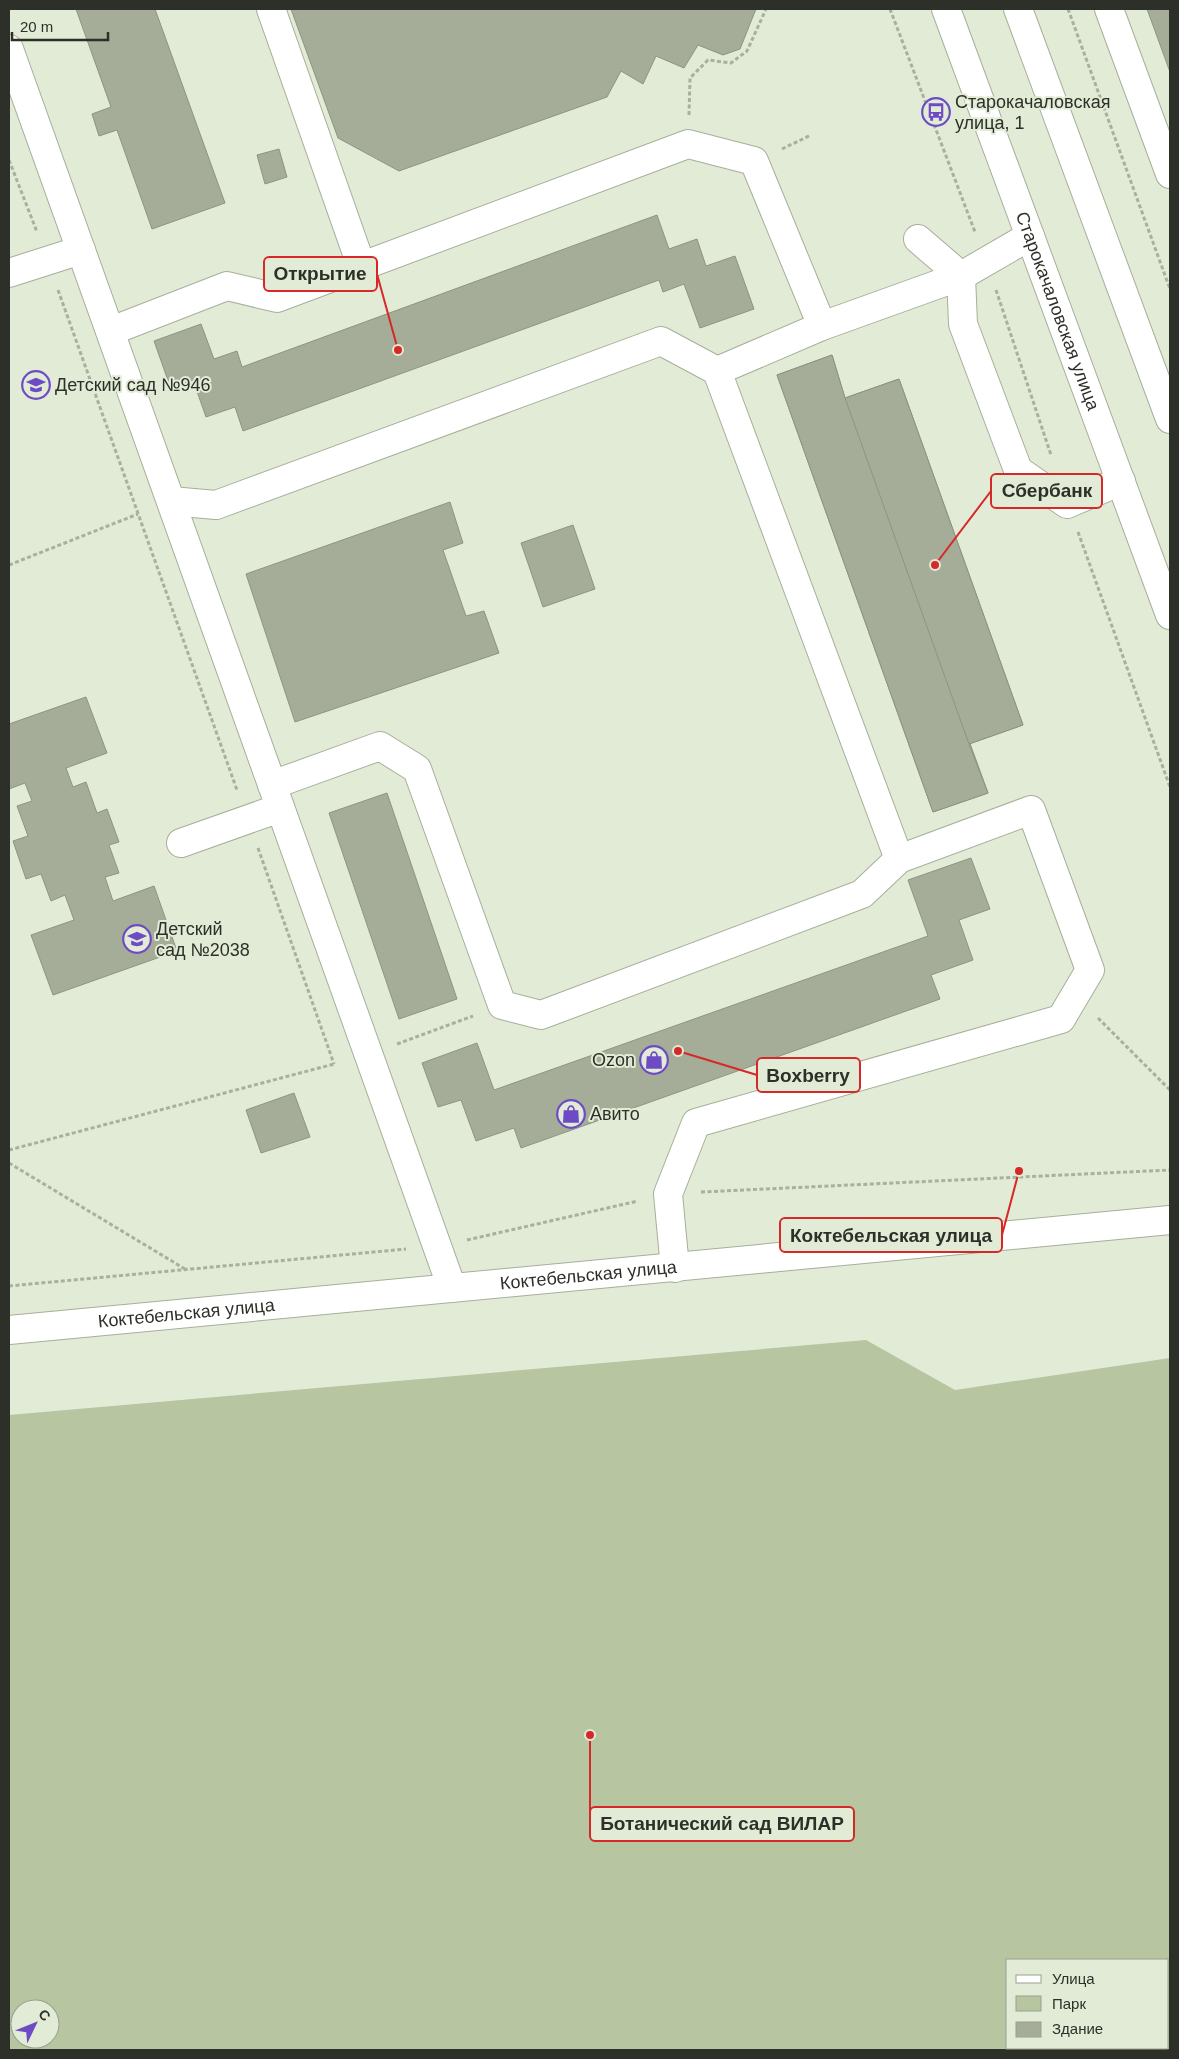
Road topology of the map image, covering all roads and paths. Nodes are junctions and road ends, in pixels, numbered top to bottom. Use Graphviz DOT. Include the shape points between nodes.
graph roads {
  1 [pos="271,9"];
  2 [pos="766,9"];
  3 [pos="890,9"];
  4 [pos="946,9"];
  5 [pos="1018,9"];
  6 [pos="1068,9"];
  7 [pos="1109,9"];
  8 [pos="9,49"];
  9 [pos="811,136"];
  10 [pos="795,143"];
  11 [pos="688,144"];
  12 [pos="9,160"];
  13 [pos="1170,174"];
  14 [pos="1030,236"];
  15 [pos="918,239"];
  16 [pos="81,250"];
  17 [pos="48,261"];
  18 [pos="986,261"];
  19 [pos="361,265"];
  20 [pos="9,273"];
  21 [pos="961,276"];
  22 [pos="1170,289"];
  23 [pos="822,326"];
  24 [pos="111,331"];
  25 [pos="717,371"];
  26 [pos="1170,419"];
  27 [pos="1052,457"];
  28 [pos="1121,481"];
  29 [pos="170,501"];
  30 [pos="1067,504"];
  31 [pos="137,514"];
  32 [pos="9,565"];
  33 [pos="1170,615"];
  34 [pos="1170,787"];
  35 [pos="276,796"];
  36 [pos="248,820"];
  37 [pos="181,843"];
  38 [pos="899,859"];
  39 [pos="1075,995"];
  40 [pos="502,1005"];
  41 [pos="368,1055"];
  42 [pos="334,1064"];
  43 [pos="1170,1090"];
  44 [pos="9,1150"];
  45 [pos="9,1163"];
  46 [pos="1170,1170"];
  47 [pos="668,1194"];
  48 [pos="1170,1220"];
  49 [pos="437,1246"];
  50 [pos="675,1268"];
  51 [pos="185,1270"];
  52 [pos="9,1286"];
  53 [pos="452,1288"];
  54 [pos="9,1330"];
  1 -- 19 [label="street"];
  2 -- 11 [label="path" via="747,51 731,63 708,60 690,78"];
  3 -- 18 [label="path"];
  4 -- 14 [label="street, Старокачаловская улица"];
  5 -- 26 [label="street"];
  6 -- 22 [label="path"];
  7 -- 13 [label="street"];
  8 -- 16 [label="street"];
  9 -- 10 [label="path"];
  11 -- 19 [label="street"];
  11 -- 23 [label="street" via="754,161"];
  12 -- 17 [label="path"];
  14 -- 18 [label="street"];
  14 -- 28 [label="street, Старокачаловская улица"];
  15 -- 21 [label="street"];
  16 -- 17 [label="street"];
  16 -- 24 [label="street"];
  17 -- 20 [label="street"];
  17 -- 31 [label="path"];
  18 -- 21 [label="street"];
  18 -- 27 [label="path"];
  19 -- 24 [label="street" via="277,298 227,286"];
  21 -- 23 [label="street"];
  21 -- 30 [label="street" via="963,324 1018,470"];
  23 -- 25 [label="street"];
  24 -- 29 [label="street"];
  25 -- 29 [label="street" via="661,341 216,505"];
  25 -- 38 [label="street"];
  28 -- 30 [label="street"];
  28 -- 33 [label="street, Старокачаловская улица"];
  29 -- 31 [label="path"];
  29 -- 35 [label="street"];
  30 -- 34 [label="path"];
  31 -- 32 [label="path"];
  31 -- 36 [label="path"];
  35 -- 36 [label="street"];
  35 -- 40 [label="street" via="380,746 417,769"];
  35 -- 41 [label="street"];
  36 -- 37 [label="street"];
  36 -- 42 [label="path"];
  38 -- 39 [label="street" via="1030,810 1090,970"];
  38 -- 40 [label="street" via="862,894 541,1015"];
  39 -- 43 [label="path"];
  39 -- 47 [label="street" via="1060,1019 696,1122"];
  40 -- 41 [label="path"];
  41 -- 42 [label="path"];
  41 -- 49 [label="street"];
  42 -- 44 [label="path"];
  45 -- 51 [label="path"];
  46 -- 47 [label="path"];
  47 -- 49 [label="path"];
  47 -- 50 [label="street"];
  48 -- 50 [label="street, Коктебельская улица"];
  49 -- 51 [label="path"];
  49 -- 53 [label="street"];
  50 -- 53 [label="street, Коктебельская улица"];
  51 -- 52 [label="path"];
  53 -- 54 [label="street, Коктебельская улица"];
}
